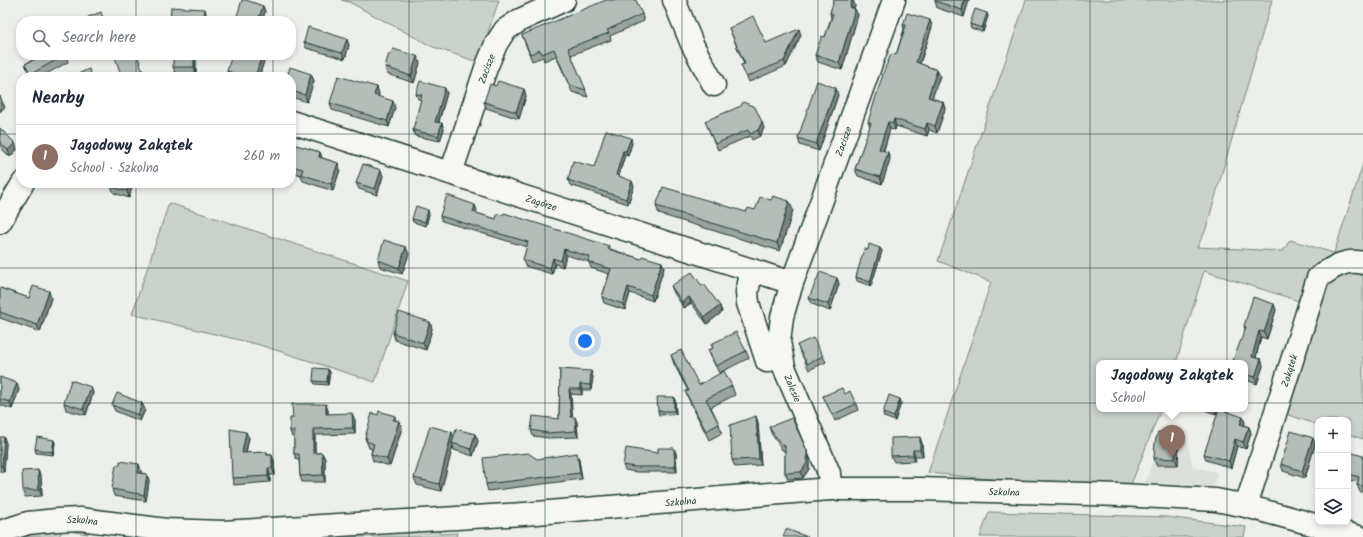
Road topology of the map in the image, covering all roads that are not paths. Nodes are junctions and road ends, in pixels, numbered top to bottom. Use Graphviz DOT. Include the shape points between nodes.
graph roads {
  1 [pos="564,0"];
  2 [pos="674,0"];
  3 [pos="894,0"];
  4 [pos="714,85"];
  5 [pos="296,124"];
  6 [pos="451,173"];
  7 [pos="20,188"];
  8 [pos="0,222"];
  9 [pos="1360,262"];
  10 [pos="752,270"];
  11 [pos="792,283"];
  12 [pos="768,361"];
  13 [pos="830,490"];
  14 [pos="1246,506"];
  15 [pos="0,532"];
  16 [pos="1359,537"];
  1 -- 6 [label="street, Zacisze" via="520,20 505,30 486,68"];
  2 -- 4 [label="street" via="692,44"];
  3 -- 11 [label="street, Zacisze"];
  5 -- 6 [label="street, Zagórze"];
  6 -- 10 [label="street, Zagórze"];
  7 -- 8 [label="street"];
  9 -- 14 [label="street, Zakątek" via="1344,263 1329,269 1318,278"];
  10 -- 11 [label="street, Zagórze"];
  10 -- 12 [label="street" via="747,292 748,303"];
  11 -- 13 [label="street, Zalesie" via="782,318 779,342 784,367 829,473"];
  13 -- 14 [label="street, Szkolna" via="919,489 1121,495 1187,498"];
  13 -- 15 [label="street, Szkolna" via="531,514 229,532 166,530 80,519 28,523"];
  14 -- 16 [label="street, Szkolna"];
}
